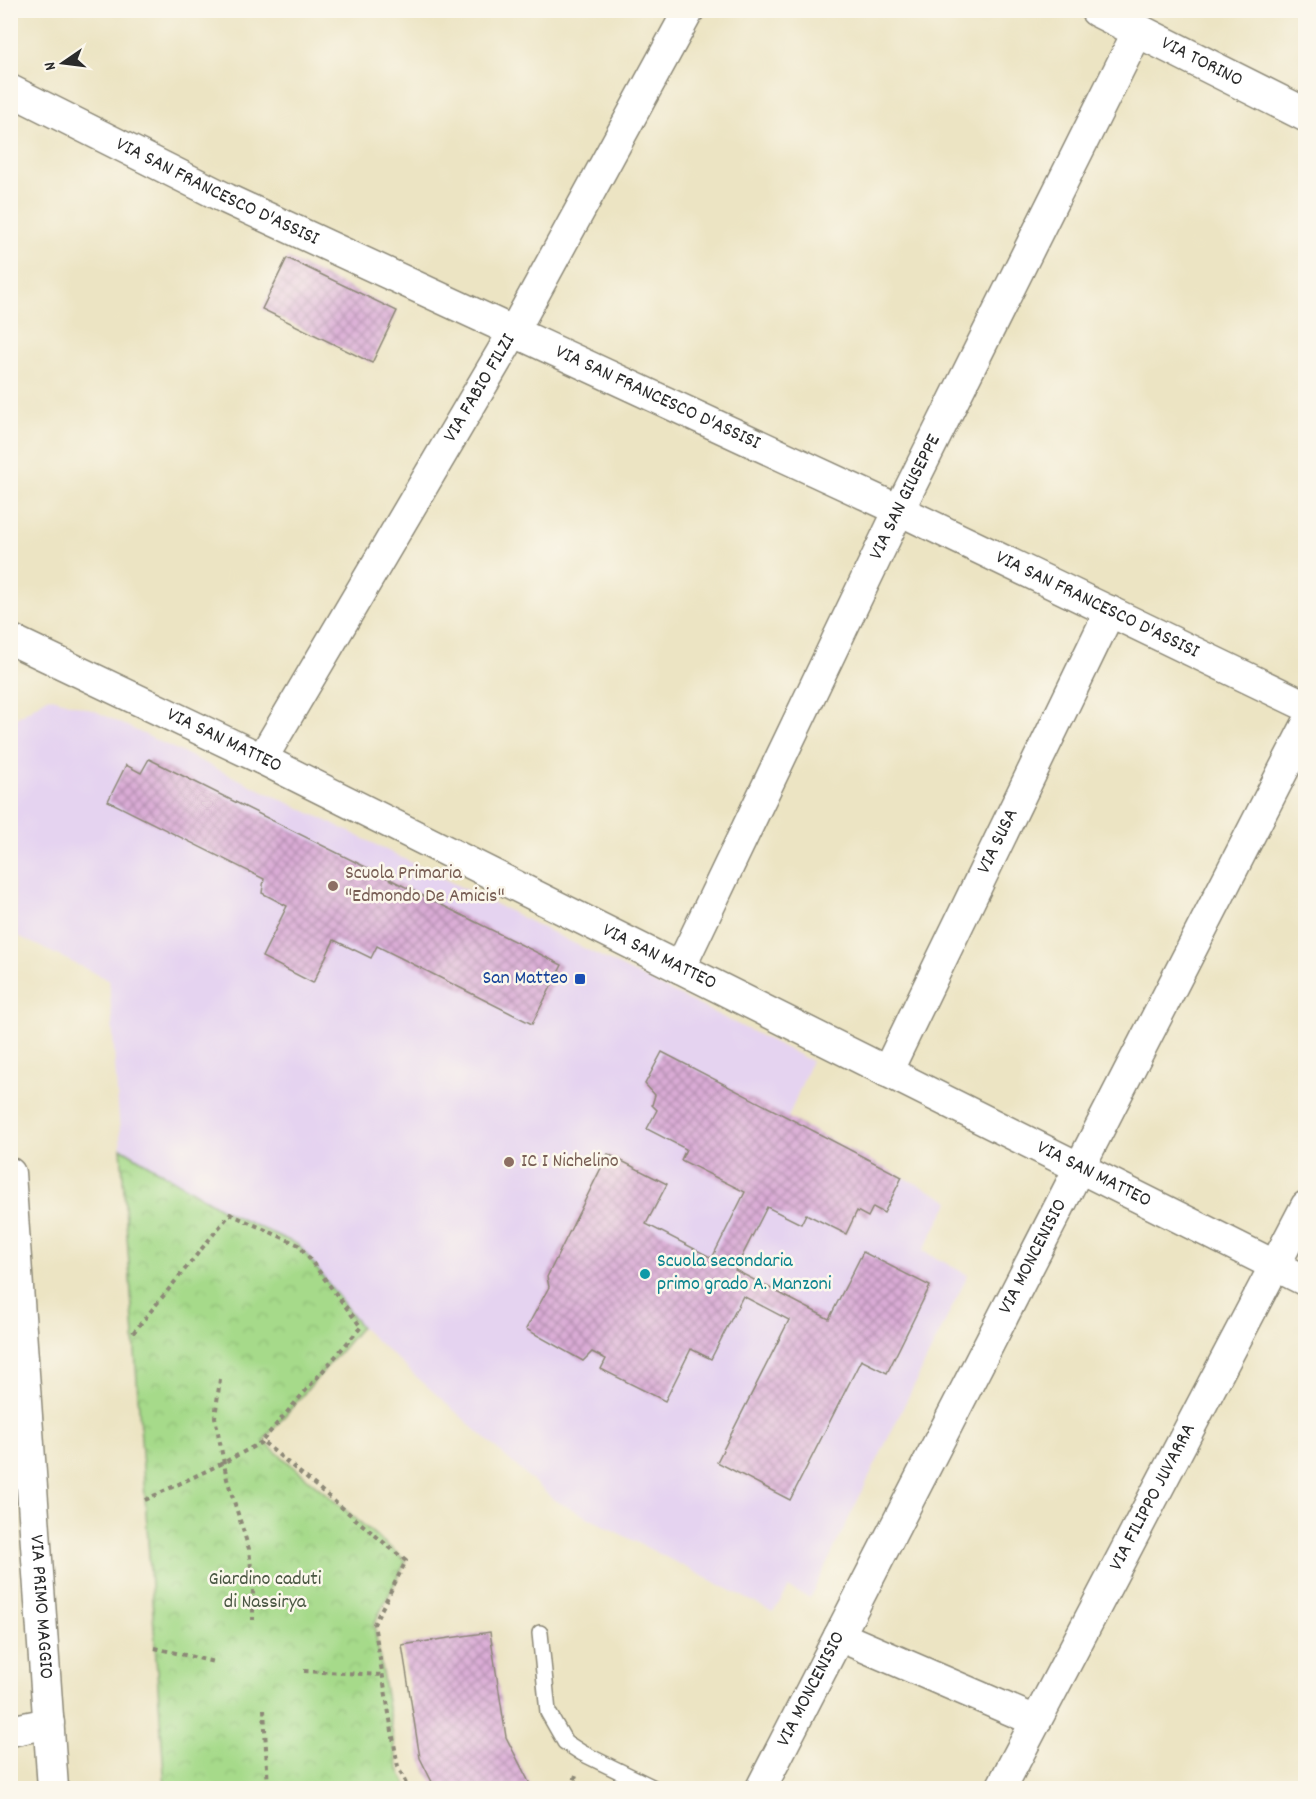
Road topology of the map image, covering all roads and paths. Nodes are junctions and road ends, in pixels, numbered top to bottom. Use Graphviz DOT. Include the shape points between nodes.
graph roads {
  1 [pos="689,10"];
  2 [pos="1097,10"];
  3 [pos="1138,31"];
  4 [pos="10,90"];
  5 [pos="1305,116"];
  6 [pos="514,331"];
  7 [pos="899,510"];
  8 [pos="1110,611"];
  9 [pos="10,639"];
  10 [pos="1305,706"];
  11 [pos="1305,726"];
  12 [pos="262,759"];
  13 [pos="680,968"];
  14 [pos="887,1072"];
  15 [pos="1079,1169"];
  16 [pos="10,1173"];
  17 [pos="1305,1206"];
  18 [pos="1275,1265"];
  19 [pos="1305,1281"];
  20 [pos="133,1333"];
  21 [pos="220,1378"];
  22 [pos="262,1442"];
  23 [pos="223,1463"];
  24 [pos="145,1500"];
  25 [pos="253,1620"];
  26 [pos="540,1632"];
  27 [pos="839,1636"];
  28 [pos="155,1648"];
  29 [pos="214,1662"];
  30 [pos="304,1671"];
  31 [pos="383,1675"];
  32 [pos="264,1709"];
  33 [pos="1036,1721"];
  34 [pos="49,1723"];
  35 [pos="10,1731"];
  36 [pos="53,1788"];
  37 [pos="268,1788"];
  38 [pos="408,1788"];
  39 [pos="654,1788"];
  40 [pos="761,1788"];
  41 [pos="1001,1788"];
  1 -- 6 [label="street, VIA FABIO FILZI"];
  2 -- 3 [label="main road, VIA TORINO"];
  3 -- 5 [label="main road, VIA TORINO"];
  3 -- 7 [label="street, VIA SAN GIUSEPPE"];
  4 -- 6 [label="street, VIA SAN FRANCESCO D'ASSISI" via="227,199"];
  6 -- 7 [label="street, VIA SAN FRANCESCO D'ASSISI"];
  6 -- 12 [label="street, VIA FABIO FILZI"];
  7 -- 8 [label="street, VIA SAN FRANCESCO D'ASSISI"];
  7 -- 13 [label="street, VIA SAN GIUSEPPE"];
  8 -- 10 [label="street, VIA SAN FRANCESCO D'ASSISI"];
  8 -- 14 [label="street, VIA SUSA"];
  9 -- 12 [label="street, VIA SAN MATTEO"];
  11 -- 15 [label="street, VIA MONCENISIO"];
  12 -- 13 [label="street, VIA SAN MATTEO"];
  13 -- 14 [label="street, VIA SAN MATTEO"];
  14 -- 15 [label="street, VIA SAN MATTEO"];
  15 -- 18 [label="street, VIA SAN MATTEO"];
  15 -- 27 [label="street, VIA MONCENISIO"];
  16 -- 34 [label="street, VIA PRIMO MAGGIO"];
  17 -- 18 [label="street, VIA FILIPPO JUVARRA"];
  18 -- 19 [label="street, VIA SAN MATTEO"];
  18 -- 33 [label="street, VIA FILIPPO JUVARRA"];
  20 -- 22 [label="path" via="230,1215 299,1245 361,1327"];
  21 -- 23 [label="path" via="215,1417"];
  22 -- 23 [label="path"];
  22 -- 31 [label="path" via="406,1561 374,1624"];
  23 -- 24 [label="path"];
  23 -- 25 [label="path" via="249,1549"];
  26 -- 39 [label="lane" via="548,1712 565,1742"];
  27 -- 33 [label="street"];
  27 -- 40 [label="street, VIA MONCENISIO"];
  28 -- 29 [label="path"];
  30 -- 31 [label="path"];
  31 -- 38 [label="path" via="398,1767"];
  32 -- 37 [label="path"];
  33 -- 41 [label="street, VIA FILIPPO JUVARRA"];
  34 -- 35 [label="street"];
  34 -- 36 [label="street, VIA PRIMO MAGGIO"];
}
